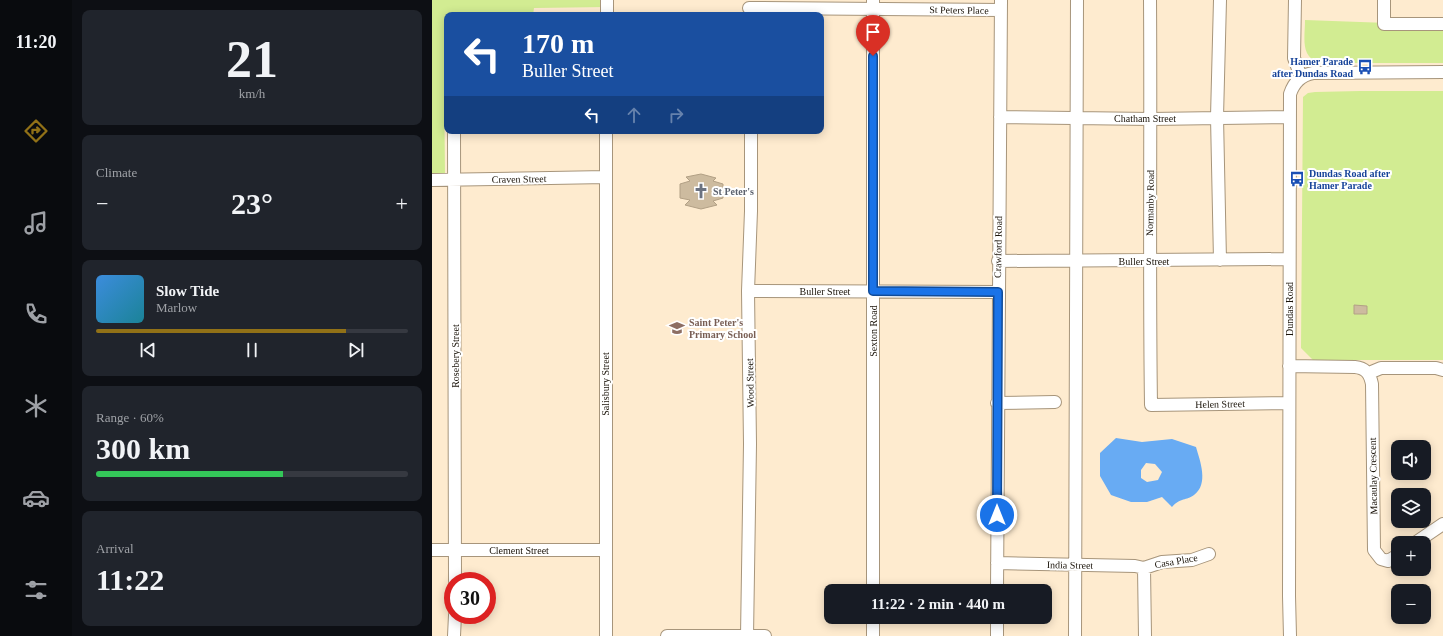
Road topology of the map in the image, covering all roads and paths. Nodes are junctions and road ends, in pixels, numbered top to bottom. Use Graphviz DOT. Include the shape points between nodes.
graph roads {
  1 [pos="607,0"];
  2 [pos="1077,0"];
  3 [pos="1150,0"];
  4 [pos="1220,0"];
  5 [pos="1295,0"];
  6 [pos="1384,0"];
  7 [pos="873,4"];
  8 [pos="1001,5"];
  9 [pos="749,8"];
  10 [pos="606,12"];
  11 [pos="1443,24"];
  12 [pos="1443,72"];
  13 [pos="1301,76"];
  14 [pos="1290,116"];
  15 [pos="1000,117"];
  16 [pos="1217,117"];
  17 [pos="1076,118"];
  18 [pos="1151,119"];
  19 [pos="454,134"];
  20 [pos="606,134"];
  21 [pos="751,134"];
  22 [pos="606,177"];
  23 [pos="432,180"];
  24 [pos="454,180"];
  25 [pos="1289,259"];
  26 [pos="1220,260"];
  27 [pos="998,261"];
  28 [pos="1076,261"];
  29 [pos="1149,261"];
  30 [pos="748,291"];
  31 [pos="873,291"];
  32 [pos="998,292"];
  33 [pos="1289,366"];
  34 [pos="1443,370"];
  35 [pos="1369,373"];
  36 [pos="1056,402"];
  37 [pos="997,403"];
  38 [pos="1289,403"];
  39 [pos="1151,405"];
  40 [pos="1443,524"];
  41 [pos="1425,536"];
  42 [pos="432,550"];
  43 [pos="456,550"];
  44 [pos="605,550"];
  45 [pos="1208,554"];
  46 [pos="1391,559"];
  47 [pos="997,563"];
  48 [pos="1075,564"];
  49 [pos="1144,568"];
  50 [pos="455,572"];
  51 [pos="873,584"];
  52 [pos="997,584"];
  53 [pos="455,624"];
  54 [pos="873,624"];
  55 [pos="997,624"];
  56 [pos="1289,632"];
  57 [pos="454,636"];
  58 [pos="606,636"];
  59 [pos="667,636"];
  60 [pos="747,636"];
  61 [pos="765,636"];
  62 [pos="873,636"];
  63 [pos="997,636"];
  64 [pos="1074,636"];
  65 [pos="1145,636"];
  1 -- 10 [label="street"];
  2 -- 17 [label="street"];
  3 -- 18 [label="street, Normanby Road"];
  4 -- 16 [label="street"];
  5 -- 13 [label="street" via="1294,58"];
  6 -- 11 [label="street" via="1384,24"];
  7 -- 8 [label="street, St Peters Place"];
  7 -- 9 [label="street, St Peters Place"];
  7 -- 31 [label="street, Sexton Road"];
  8 -- 15 [label="street, Crawford Road"];
  12 -- 13 [label="street" via="1313,73"];
  13 -- 14 [label="street, Dundas Road" via="1290,94"];
  14 -- 16 [label="street, Chatham Street"];
  14 -- 25 [label="street, Dundas Road"];
  15 -- 17 [label="street, Chatham Street"];
  15 -- 27 [label="street, Crawford Road"];
  16 -- 18 [label="street, Chatham Street"];
  16 -- 26 [label="street"];
  17 -- 18 [label="street, Chatham Street"];
  17 -- 28 [label="street"];
  18 -- 29 [label="street, Normanby Road"];
  19 -- 24 [label="street, Rosebery Street"];
  20 -- 22 [label="street, Salisbury Street"];
  21 -- 30 [label="street, Wood Street" via="752,211"];
  22 -- 24 [label="street, Craven Street"];
  22 -- 44 [label="street, Salisbury Street"];
  23 -- 24 [label="street, Craven Street"];
  24 -- 43 [label="street, Rosebery Street"];
  25 -- 26 [label="street, Buller Street"];
  25 -- 33 [label="street, Dundas Road"];
  26 -- 29 [label="street, Buller Street"];
  27 -- 28 [label="street, Buller Street"];
  27 -- 32 [label="street, Crawford Road"];
  28 -- 29 [label="street, Buller Street"];
  28 -- 48 [label="street"];
  29 -- 39 [label="street, Normanby Road"];
  30 -- 31 [label="street, Buller Street"];
  30 -- 60 [label="street, Wood Street" via="750,444"];
  31 -- 32 [label="street, Buller Street"];
  31 -- 51 [label="street, Sexton Road"];
  32 -- 37 [label="street, Crawford Road"];
  33 -- 35 [label="street" via="1356,367"];
  33 -- 38 [label="street, Dundas Road"];
  34 -- 35 [label="street" via="1381,368"];
  35 -- 46 [label="street, Macaulay Crescent" via="1372,384 1374,550 1381,559"];
  36 -- 37 [label="street"];
  37 -- 47 [label="street, Crawford Road"];
  38 -- 39 [label="street, Helen Street"];
  38 -- 56 [label="street, Dundas Road"];
  40 -- 41 [label="street"];
  42 -- 43 [label="street, Clement Street"];
  43 -- 44 [label="street, Clement Street"];
  43 -- 50 [label="street, Rosebery Street"];
  44 -- 58 [label="street, Salisbury Street"];
  45 -- 49 [label="street, Casa Place" via="1192,560 1162,562"];
  47 -- 48 [label="street, India Street"];
  47 -- 52 [label="street, Crawford Road"];
  48 -- 49 [label="street, India Street"];
  48 -- 64 [label="street"];
  49 -- 65 [label="street"];
  53 -- 57 [label="street"];
  54 -- 62 [label="street"];
  55 -- 63 [label="street"];
  59 -- 60 [label="street"];
  60 -- 61 [label="street"];
}
